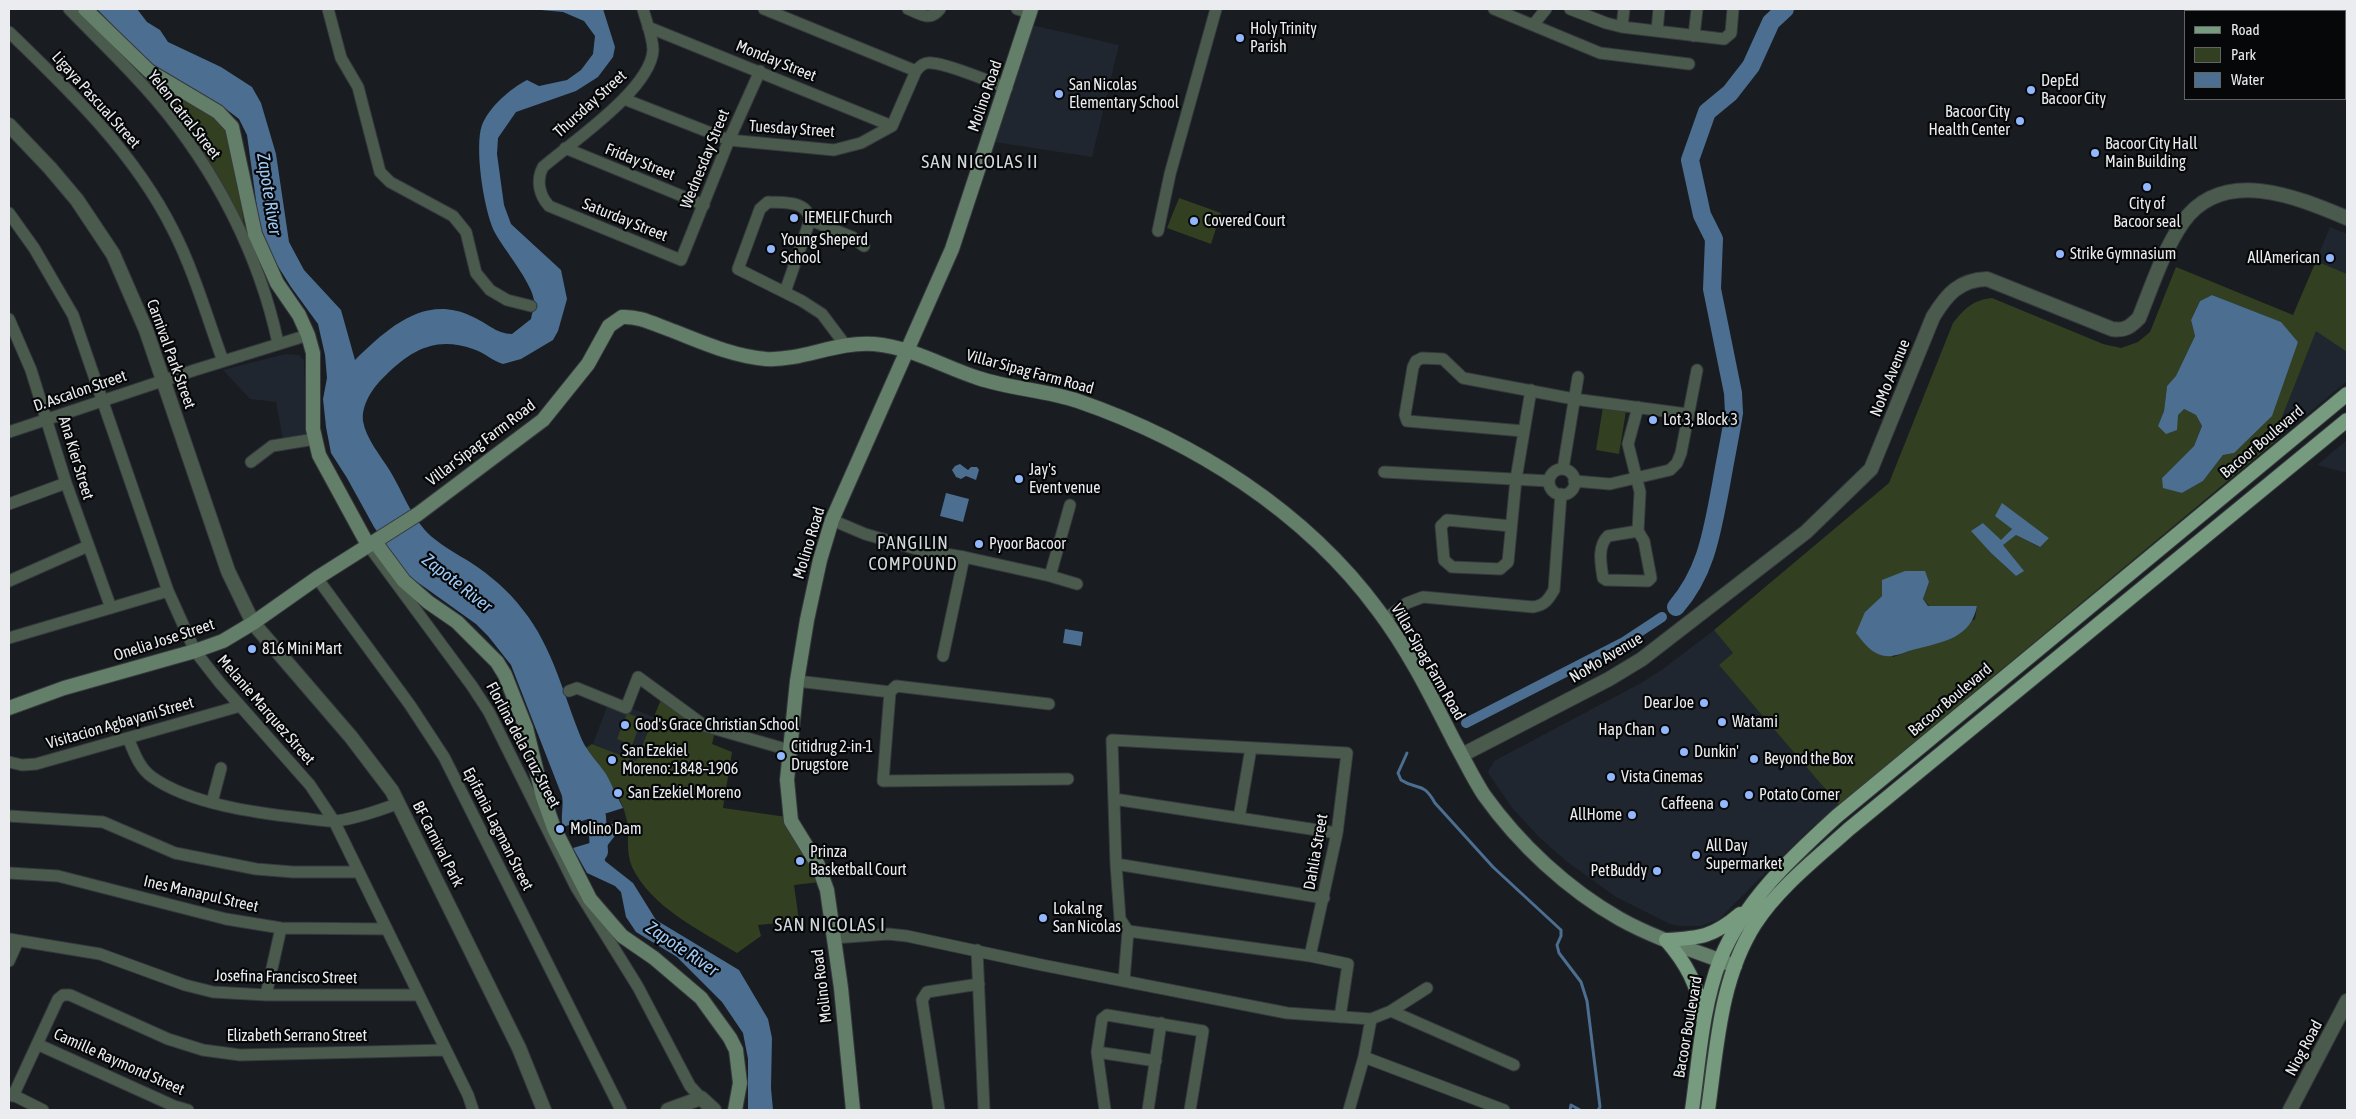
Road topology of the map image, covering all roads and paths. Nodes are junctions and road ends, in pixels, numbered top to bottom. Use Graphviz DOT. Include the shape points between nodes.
graph roads {
  1 [pos="69,9"];
  2 [pos="85,9"];
  3 [pos="328,9"];
  4 [pos="643,9"];
  5 [pos="764,9"];
  6 [pos="908,9"];
  7 [pos="940,9"];
  8 [pos="1216,9"];
  9 [pos="1494,9"];
  10 [pos="1546,9"];
  11 [pos="1570,9"];
  12 [pos="1624,9"];
  13 [pos="1659,9"];
  14 [pos="1697,9"];
  15 [pos="1733,9"];
  16 [pos="1026,10"];
  17 [pos="1586,12"];
  18 [pos="1535,18"];
  19 [pos="648,27"];
  20 [pos="1622,27"];
  21 [pos="1657,31"];
  22 [pos="9,32"];
  23 [pos="1694,36"];
  24 [pos="1689,64"];
  25 [pos="760,71"];
  26 [pos="916,72"];
  27 [pos="1006,88"];
  28 [pos="624,99"];
  29 [pos="9,125"];
  30 [pos="892,126"];
  31 [pos="729,140"];
  32 [pos="565,148"];
  33 [pos="704,205"];
  34 [pos="557,210"];
  35 [pos="9,213"];
  36 [pos="2347,218"];
  37 [pos="810,220"];
  38 [pos="1158,231"];
  39 [pos="864,246"];
  40 [pos="681,260"];
  41 [pos="784,292"];
  42 [pos="531,306"];
  43 [pos="9,319"];
  44 [pos="308,335"];
  45 [pos="278,343"];
  46 [pos="846,346"];
  47 [pos="907,351"];
  48 [pos="223,361"];
  49 [pos="1697,370"];
  50 [pos="1578,377"];
  51 [pos="163,381"];
  52 [pos="1531,390"];
  53 [pos="2347,394"];
  54 [pos="1574,399"];
  55 [pos="102,400"];
  56 [pos="1638,407"];
  57 [pos="1687,414"];
  58 [pos="47,420"];
  59 [pos="2347,420"];
  60 [pos="1523,431"];
  61 [pos="9,432"];
  62 [pos="314,439"];
  63 [pos="251,462"];
  64 [pos="1563,469"];
  65 [pos="1384,472"];
  66 [pos="1636,478"];
  67 [pos="1516,479"];
  68 [pos="1549,481"];
  69 [pos="1574,481"];
  70 [pos="66,483"];
  71 [pos="1561,494"];
  72 [pos="9,504"];
  73 [pos="1070,505"];
  74 [pos="832,520"];
  75 [pos="1511,526"];
  76 [pos="1638,531"];
  77 [pos="375,542"];
  78 [pos="88,546"];
  79 [pos="964,557"];
  80 [pos="1050,576"];
  81 [pos="317,578"];
  82 [pos="9,581"];
  83 [pos="1077,584"];
  84 [pos="168,591"];
  85 [pos="110,608"];
  86 [pos="1385,619"];
  87 [pos="253,623"];
  88 [pos="9,638"];
  89 [pos="195,651"];
  90 [pos="943,656"];
  91 [pos="797,682"];
  92 [pos="569,691"];
  93 [pos="890,692"];
  94 [pos="1049,704"];
  95 [pos="240,706"];
  96 [pos="9,708"];
  97 [pos="128,738"];
  98 [pos="1251,748"];
  99 [pos="789,750"];
  100 [pos="1462,755"];
  101 [pos="9,762"];
  102 [pos="221,768"];
  103 [pos="1068,778"];
  104 [pos="1114,800"];
  105 [pos="212,802"];
  106 [pos="398,803"];
  107 [pos="9,816"];
  108 [pos="1238,818"];
  109 [pos="334,821"];
  110 [pos="1337,833"];
  111 [pos="1116,864"];
  112 [pos="9,872"];
  113 [pos="359,872"];
  114 [pos="1324,898"];
  115 [pos="1751,904"];
  116 [pos="281,928"];
  117 [pos="387,929"];
  118 [pos="1128,930"];
  119 [pos="834,938"];
  120 [pos="13,940"];
  121 [pos="1666,940"];
  122 [pos="977,950"];
  123 [pos="1310,956"];
  124 [pos="1720,960"];
  125 [pos="9,961"];
  126 [pos="1735,966"];
  127 [pos="1124,980"];
  128 [pos="979,984"];
  129 [pos="1427,988"];
  130 [pos="266,995"];
  131 [pos="419,995"];
  132 [pos="2347,1001"];
  133 [pos="1391,1011"];
  134 [pos="1340,1017"];
  135 [pos="1371,1019"];
  136 [pos="1161,1024"];
  137 [pos="1704,1030"];
  138 [pos="37,1044"];
  139 [pos="446,1050"];
  140 [pos="1097,1052"];
  141 [pos="1364,1057"];
  142 [pos="1156,1061"];
  143 [pos="1514,1065"];
  144 [pos="11,1094"];
  145 [pos="701,1098"];
  146 [pos="43,1110"];
  147 [pos="188,1110"];
  148 [pos="473,1110"];
  149 [pos="544,1110"];
  150 [pos="621,1110"];
  151 [pos="668,1110"];
  152 [pos="714,1110"];
  153 [pos="735,1110"];
  154 [pos="853,1110"];
  155 [pos="938,1110"];
  156 [pos="984,1110"];
  157 [pos="1105,1110"];
  158 [pos="1148,1110"];
  159 [pos="1190,1110"];
  160 [pos="1349,1110"];
  161 [pos="1504,1110"];
  162 [pos="1692,1110"];
  163 [pos="1708,1110"];
  164 [pos="2290,1110"];
  1 -- 45 [label="street, Yelen Catral Street" via="156,100 198,154 226,202 256,269"];
  2 -- 44 [label="main road, Florlina dela Cruz Street" via="149,71 227,119 235,135 255,234 277,284 299,315"];
  3 -- 42 [label="street" via="341,58 358,87 380,172 390,182 453,216 466,232 476,273 490,290 508,300"];
  4 -- 19 [label="street, Thursday Street"];
  5 -- 26 [label="street"];
  6 -- 7 [label="street" via="929,18"];
  8 -- 38 [label="street" via="1170,174"];
  9 -- 18 [label="street"];
  10 -- 18 [label="street"];
  11 -- 17 [label="street"];
  12 -- 20 [label="street"];
  13 -- 21 [label="street"];
  14 -- 23 [label="street"];
  15 -- 23 [label="street" via="1731,33 1727,38"];
  16 -- 27 [label="main road, Molino Road"];
  17 -- 20 [label="street"];
  18 -- 24 [label="street" via="1600,53"];
  19 -- 25 [label="street, Monday Street"];
  19 -- 28 [label="street, Thursday Street" via="652,56 640,81"];
  20 -- 21 [label="street"];
  21 -- 23 [label="street"];
  22 -- 48 [label="street, Ligaya Pascual Street" via="116,143 144,183 172,229 190,268"];
  25 -- 30 [label="street, Monday Street"];
  25 -- 31 [label="street, Wednesday Street"];
  26 -- 27 [label="street" via="920,66 932,62"];
  26 -- 30 [label="street"];
  27 -- 47 [label="main road, Molino Road" via="952,248"];
  28 -- 31 [label="street, Tuesday Street"];
  28 -- 32 [label="street, Thursday Street"];
  29 -- 51 [label="street, Carnival Park Street" via="55,174 113,254 146,330"];
  30 -- 31 [label="street, Tuesday Street" via="861,143 834,150"];
  31 -- 33 [label="street, Wednesday Street"];
  32 -- 33 [label="street, Friday Street"];
  32 -- 34 [label="street, Thursday Street" via="540,174 542,199"];
  33 -- 40 [label="street, Wednesday Street"];
  34 -- 40 [label="street, Saturday Street"];
  35 -- 55 [label="street, Melanie Marquez Street" via="34,248 73,315"];
  36 -- 100 [label="street, NoMo Avenue" via="2286,196 2257,190 2233,192 2209,200 2185,220 2166,251 2139,318 2121,330 2112,330 1987,279 1972,279 1958,286 1933,317 1871,469 1838,502 1806,532 1642,659"];
  37 -- 39 [label="street" via="852,237"];
  37 -- 41 [label="street"];
  37 -- 41 [label="street" via="806,208 799,205 768,202 760,208 738,269"];
  41 -- 46 [label="street" via="822,314"];
  43 -- 58 [label="street, Ana Kier Street" via="31,370"];
  44 -- 45 [label="street, D. Ascalon Street"];
  44 -- 62 [label="main road, Florlina dela Cruz Street" via="313,353"];
  45 -- 48 [label="street, D. Ascalon Street"];
  46 -- 47 [label="main road, Villar Sipag Farm Road" via="870,343"];
  46 -- 77 [label="main road, Villar Sipag Farm Road" via="776,359 752,357 737,355 642,319 622,317 608,326 588,364 543,420 418,514"];
  47 -- 74 [label="main road, Molino Road"];
  47 -- 86 [label="main road, Villar Sipag Farm Road" via="984,380 1078,401 1140,426 1200,457 1277,506 1304,529 1358,585"];
  48 -- 51 [label="street, D. Ascalon Street"];
  49 -- 57 [label="street"];
  50 -- 54 [label="street"];
  51 -- 55 [label="street, D. Ascalon Street"];
  51 -- 87 [label="street, Carnival Park Street" via="218,544"];
  52 -- 54 [label="street"];
  52 -- 60 [label="street"];
  52 -- 60 [label="street" via="1463,378 1443,360 1422,358 1413,367 1405,415 1407,421"];
  53 -- 115 [label="main road, Bacoor Boulevard" via="1837,816 1788,862"];
  54 -- 56 [label="street"];
  54 -- 64 [label="street"];
  55 -- 58 [label="street, D. Ascalon Street"];
  55 -- 84 [label="street, Melanie Marquez Street"];
  56 -- 57 [label="street"];
  56 -- 66 [label="street" via="1628,444"];
  57 -- 66 [label="street" via="1677,463 1670,470"];
  58 -- 61 [label="street, D. Ascalon Street"];
  58 -- 70 [label="street, Ana Kier Street"];
  59 -- 126 [label="main road, Bacoor Boulevard" via="1849,830 1765,911 1751,931"];
  60 -- 67 [label="street"];
  62 -- 63 [label="street" via="272,446"];
  62 -- 77 [label="main road, Florlina dela Cruz Street" via="328,473"];
  64 -- 68 [label="street" via="1553,472"];
  64 -- 69 [label="street" via="1571,473"];
  65 -- 67 [label="street"];
  66 -- 69 [label="street" via="1610,484"];
  66 -- 76 [label="street" via="1640,492"];
  67 -- 68 [label="street"];
  67 -- 75 [label="street"];
  68 -- 71 [label="street" via="1552,489"];
  69 -- 71 [label="street" via="1569,492"];
  70 -- 72 [label="street"];
  70 -- 78 [label="street, Ana Kier Street"];
  71 -- 86 [label="street" via="1554,590 1542,606 1423,597 1407,603"];
  73 -- 80 [label="street"];
  74 -- 79 [label="street" via="865,534 920,550"];
  74 -- 91 [label="main road, Molino Road" via="814,588"];
  75 -- 75 [label="street" via="1447,520 1441,526 1444,560 1452,567 1505,567 1509,557"];
  76 -- 76 [label="street" via="1604,539 1601,555 1603,578 1648,581 1652,578 1644,541"];
  77 -- 81 [label="main road, Onelia Jose Street"];
  77 -- 145 [label="street, Florlina dela Cruz Street" via="489,712 576,887 638,987 690,1086"];
  77 -- 153 [label="main road" via="404,581 463,627 497,662 513,693 534,752 543,797 554,828 590,899 622,936 686,983 730,1038 736,1050 740,1083"];
  78 -- 82 [label="street"];
  78 -- 85 [label="street, Ana Kier Street"];
  79 -- 80 [label="street"];
  79 -- 90 [label="street"];
  80 -- 83 [label="street"];
  81 -- 87 [label="main road, Onelia Jose Street"];
  81 -- 150 [label="street, Epifania Lagman Street" via="444,757"];
  84 -- 85 [label="street"];
  84 -- 89 [label="street, Melanie Marquez Street"];
  85 -- 88 [label="street"];
  86 -- 100 [label="main road, Villar Sipag Farm Road" via="1424,682"];
  87 -- 89 [label="main road, Onelia Jose Street"];
  87 -- 106 [label="street, BF Carnival Park" via="351,737"];
  89 -- 95 [label="street, Melanie Marquez Street"];
  89 -- 96 [label="main road, Onelia Jose Street" via="64,688"];
  91 -- 93 [label="street"];
  91 -- 99 [label="main road, Molino Road"];
  92 -- 99 [label="street" via="577,688 626,708 638,677 705,726"];
  93 -- 94 [label="street" via="896,686"];
  93 -- 103 [label="street" via="883,781"];
  95 -- 97 [label="street, Visitacion Agbayani Street"];
  95 -- 109 [label="street, Melanie Marquez Street" via="310,786"];
  97 -- 101 [label="street, Visitacion Agbayani Street" via="36,764"];
  97 -- 105 [label="street" via="139,762 151,776 168,786"];
  98 -- 104 [label="street" via="1112,740"];
  98 -- 108 [label="street"];
  98 -- 110 [label="street, Dahlia Street" via="1347,753"];
  99 -- 119 [label="main road, Molino Road" via="790,815 824,880"];
  100 -- 121 [label="main road, Villar Sipag Farm Road" via="1484,794 1546,865 1620,918"];
  102 -- 105 [label="street"];
  104 -- 108 [label="street"];
  104 -- 111 [label="street"];
  105 -- 109 [label="street" via="278,815"];
  106 -- 109 [label="street" via="367,815"];
  106 -- 149 [label="street, BF Carnival Park" via="519,1048"];
  107 -- 113 [label="street" via="103,822 175,853 256,869"];
  108 -- 110 [label="street"];
  109 -- 113 [label="street, Melanie Marquez Street"];
  110 -- 114 [label="street, Dahlia Street"];
  111 -- 114 [label="street"];
  111 -- 118 [label="street" via="1120,919"];
  112 -- 116 [label="street, Ines Manapul Street" via="58,876 226,919"];
  113 -- 117 [label="street, Melanie Marquez Street"];
  114 -- 123 [label="street, Dahlia Street"];
  115 -- 121 [label="main road" via="1714,933 1698,938"];
  115 -- 124 [label="main road, Bacoor Boulevard"];
  116 -- 117 [label="street, Ines Manapul Street"];
  116 -- 130 [label="street"];
  117 -- 131 [label="street, Melanie Marquez Street"];
  118 -- 123 [label="street"];
  118 -- 127 [label="street"];
  119 -- 122 [label="street" via="888,934"];
  119 -- 154 [label="main road, Molino Road"];
  120 -- 125 [label="street"];
  120 -- 130 [label="street, Josefina Francisco Street" via="100,954 199,990"];
  121 -- 124 [label="main road, Villar Sipag Farm Road"];
  121 -- 137 [label="main road" via="1692,977 1701,1005"];
  122 -- 127 [label="street"];
  122 -- 128 [label="street"];
  123 -- 134 [label="street" via="1348,964"];
  124 -- 126 [label="main road, Villar Sipag Farm Road"];
  124 -- 137 [label="main road, Bacoor Boulevard"];
  126 -- 163 [label="main road, Bacoor Boulevard" via="1722,1014"];
  127 -- 134 [label="street" via="1287,1012"];
  128 -- 155 [label="street" via="927,992 922,1000"];
  128 -- 156 [label="street"];
  129 -- 133 [label="street"];
  130 -- 131 [label="street, Josefina Francisco Street"];
  131 -- 139 [label="street, Melanie Marquez Street"];
  132 -- 164 [label="street, Niog Road"];
  133 -- 135 [label="street"];
  133 -- 143 [label="street"];
  134 -- 135 [label="street"];
  135 -- 141 [label="street"];
  136 -- 140 [label="street" via="1104,1015"];
  136 -- 142 [label="street"];
  136 -- 159 [label="street" via="1203,1031"];
  137 -- 162 [label="main road, Bacoor Boulevard"];
  138 -- 139 [label="street, Elizabeth Serrano Street" via="58,999 70,995 168,1039 203,1050 240,1055"];
  138 -- 144 [label="street, Elizabeth Serrano Street"];
  138 -- 147 [label="street, Camille Raymond Street"];
  139 -- 148 [label="street, Melanie Marquez Street"];
  140 -- 142 [label="street"];
  140 -- 157 [label="street"];
  141 -- 160 [label="street"];
  141 -- 161 [label="street"];
  142 -- 158 [label="street"];
  144 -- 146 [label="street"];
  145 -- 151 [label="street"];
  145 -- 152 [label="street, Florlina dela Cruz Street"];
}
